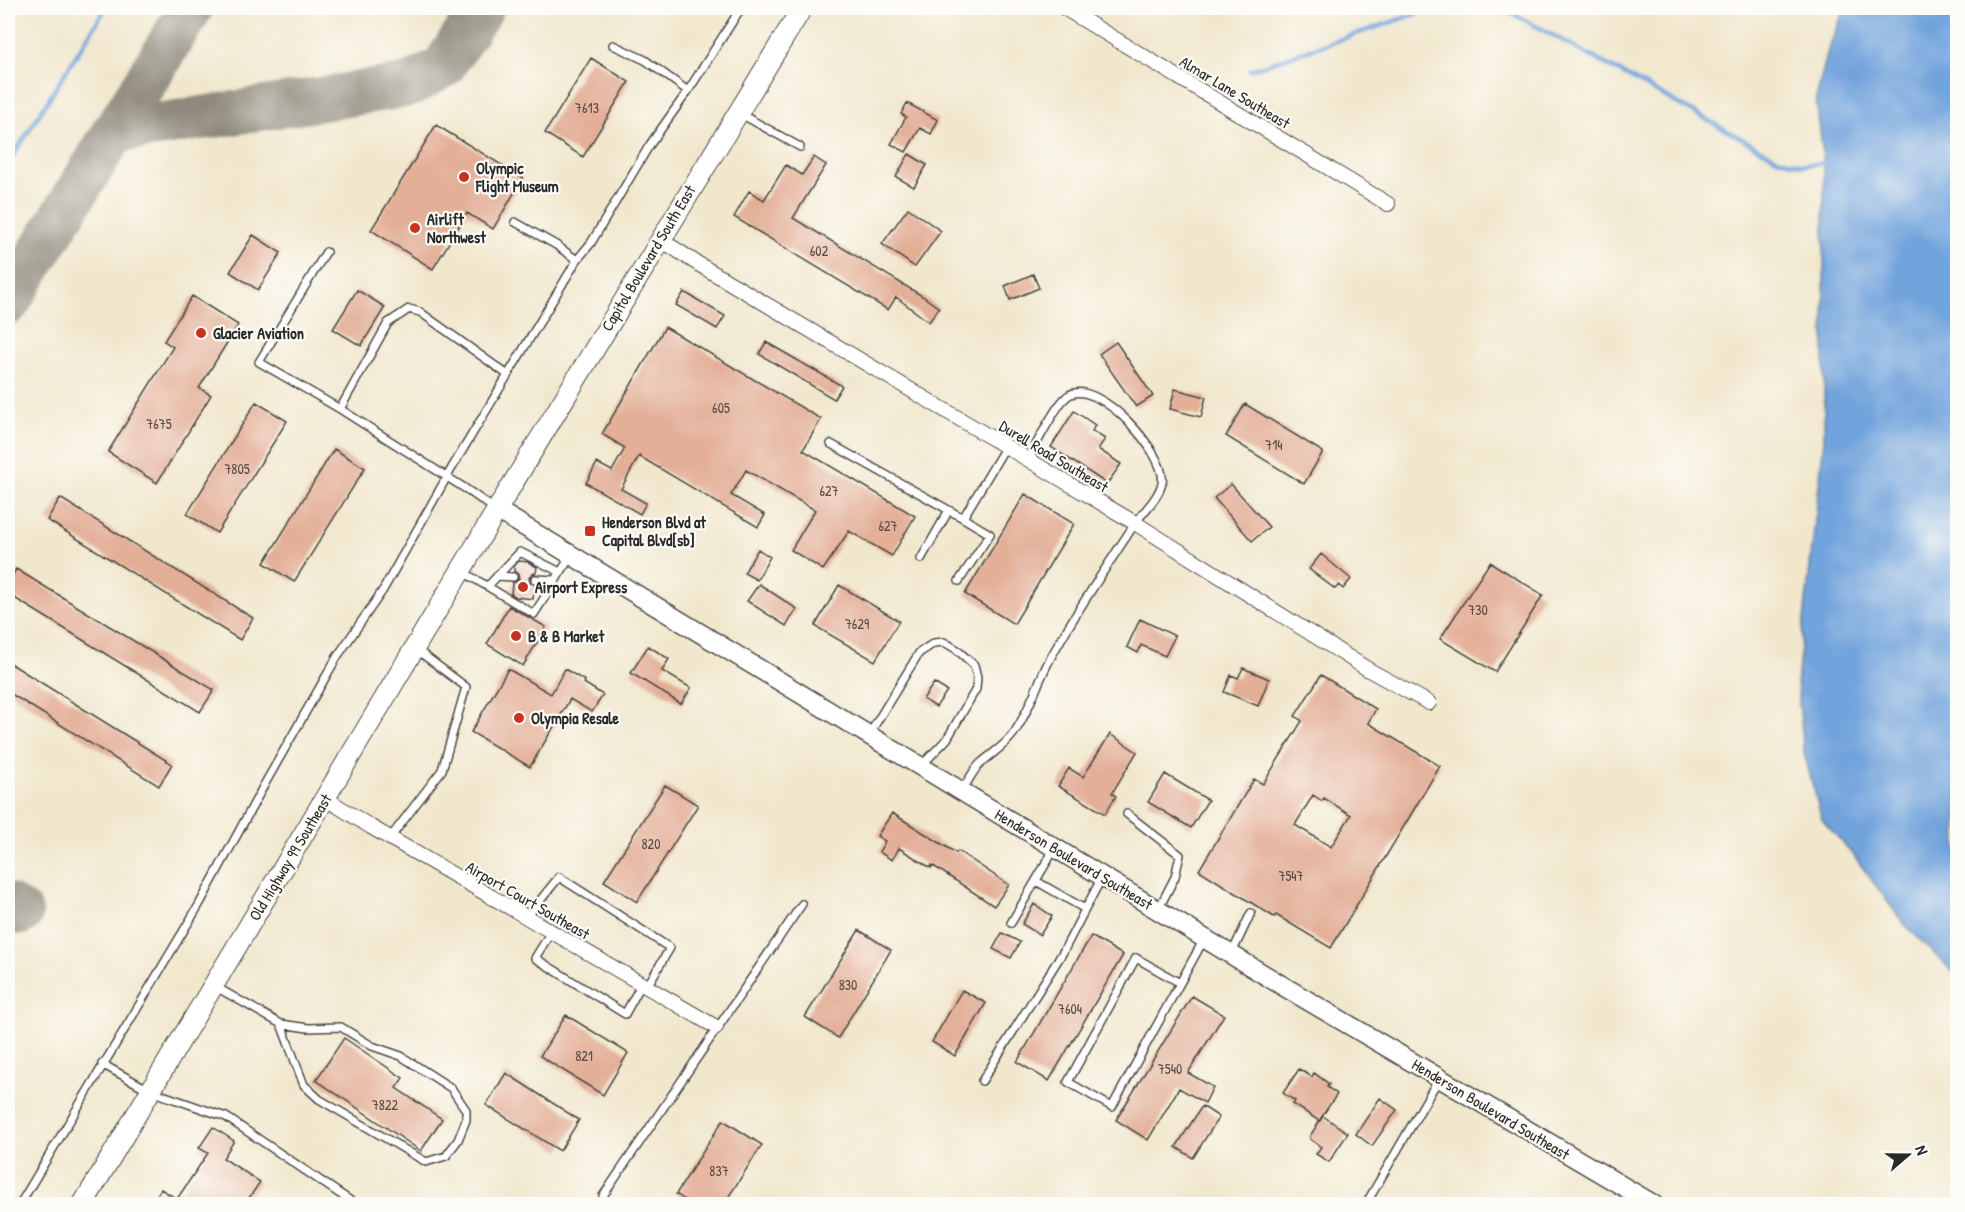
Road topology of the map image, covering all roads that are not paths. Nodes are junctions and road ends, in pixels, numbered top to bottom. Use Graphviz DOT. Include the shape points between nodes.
graph roads {
  1 [pos="741,8"];
  2 [pos="801,8"];
  3 [pos="1064,8"];
  4 [pos="613,45"];
  5 [pos="688,91"];
  6 [pos="737,112"];
  7 [pos="800,147"];
  8 [pos="1388,204"];
  9 [pos="515,222"];
  10 [pos="660,239"];
  11 [pos="326,252"];
  12 [pos="577,260"];
  13 [pos="508,375"];
  14 [pos="340,410"];
  15 [pos="831,444"];
  16 [pos="1006,446"];
  17 [pos="1028,460"];
  18 [pos="447,478"];
  19 [pos="497,510"];
  20 [pos="949,510"];
  21 [pos="963,518"];
  22 [pos="1135,523"];
  23 [pos="571,555"];
  24 [pos="921,559"];
  25 [pos="461,570"];
  26 [pos="560,572"];
  27 [pos="497,576"];
  28 [pos="513,577"];
  29 [pos="536,579"];
  30 [pos="555,580"];
  31 [pos="958,581"];
  32 [pos="488,586"];
  33 [pos="415,648"];
  34 [pos="1429,704"];
  35 [pos="868,735"];
  36 [pos="921,766"];
  37 [pos="962,792"];
  38 [pos="325,798"];
  39 [pos="1127,814"];
  40 [pos="390,838"];
  41 [pos="1055,848"];
  42 [pos="1102,877"];
  43 [pos="1036,881"];
  44 [pos="802,903"];
  45 [pos="1085,909"];
  46 [pos="1158,910"];
  47 [pos="1251,913"];
  48 [pos="526,918"];
  49 [pos="1011,923"];
  50 [pos="551,932"];
  51 [pos="1205,938"];
  52 [pos="1232,955"];
  53 [pos="1180,983"];
  54 [pos="213,986"];
  55 [pos="643,986"];
  56 [pos="281,1024"];
  57 [pos="716,1027"];
  58 [pos="102,1064"];
  59 [pos="1439,1078"];
  60 [pos="982,1081"];
  61 [pos="151,1091"];
  62 [pos="603,1196"];
  63 [pos="20,1204"];
  64 [pos="83,1204"];
  65 [pos="355,1204"];
  66 [pos="1366,1204"];
  67 [pos="1653,1204"];
  1 -- 5 [label="lane"];
  2 -- 6 [label="main road, Capitol Boulevard South East"];
  3 -- 8 [label="street, Almar Lane Southeast"];
  4 -- 5 [label="lane" via="645,60"];
  5 -- 12 [label="lane"];
  6 -- 7 [label="lane"];
  6 -- 10 [label="main road, Capitol Boulevard South East"];
  9 -- 12 [label="lane"];
  10 -- 16 [label="street, Durell Road Southeast"];
  10 -- 19 [label="main road, Capitol Boulevard South East"];
  11 -- 14 [label="lane" via="259,362"];
  12 -- 13 [label="lane"];
  13 -- 14 [label="lane" via="420,312 409,309 388,323"];
  13 -- 18 [label="lane"];
  14 -- 18 [label="lane"];
  15 -- 20 [label="lane"];
  16 -- 17 [label="street, Durell Road Southeast"];
  16 -- 21 [label="lane"];
  17 -- 22 [label="street, Durell Road Southeast"];
  17 -- 22 [label="lane" via="1067,396 1089,392 1112,406 1137,431 1158,462 1162,481"];
  18 -- 19 [label="lane"];
  18 -- 58 [label="lane" via="332,667 199,905"];
  19 -- 23 [label="street, Henderson Boulevard Southeast"];
  19 -- 25 [label="main road, Old Highway 99 Southeast"];
  20 -- 21 [label="lane"];
  20 -- 24 [label="lane"];
  21 -- 31 [label="lane" via="990,534"];
  22 -- 34 [label="street, Durell Road Southeast"];
  22 -- 37 [label="lane" via="1065,631 1013,734 979,764"];
  23 -- 26 [label="lane"];
  23 -- 35 [label="street, Henderson Boulevard Southeast"];
  25 -- 32 [label="lane"];
  25 -- 33 [label="main road, Old Highway 99 Southeast"];
  26 -- 27 [label="lane" via="520,552"];
  26 -- 30 [label="lane"];
  27 -- 28 [label="lane"];
  27 -- 32 [label="lane"];
  29 -- 30 [label="lane"];
  30 -- 32 [label="lane" via="534,614"];
  33 -- 38 [label="main road, Old Highway 99 Southeast"];
  33 -- 40 [label="lane" via="466,687 442,770"];
  35 -- 36 [label="street, Henderson Boulevard Southeast"];
  35 -- 36 [label="lane" via="919,653 934,643 944,642 956,649 974,665 976,689 947,739"];
  36 -- 37 [label="street, Henderson Boulevard Southeast"];
  37 -- 41 [label="street, Henderson Boulevard Southeast"];
  38 -- 40 [label="street, Airport Court Southeast"];
  38 -- 54 [label="main road, Old Highway 99 Southeast"];
  39 -- 46 [label="lane" via="1180,855 1175,877"];
  40 -- 48 [label="street, Airport Court Southeast"];
  41 -- 42 [label="street, Henderson Boulevard Southeast"];
  41 -- 43 [label="lane"];
  42 -- 45 [label="lane"];
  42 -- 46 [label="street, Henderson Boulevard Southeast"];
  43 -- 45 [label="lane"];
  43 -- 49 [label="lane"];
  44 -- 57 [label="lane"];
  45 -- 60 [label="lane" via="1063,952"];
  46 -- 51 [label="street, Henderson Boulevard Southeast"];
  47 -- 52 [label="lane"];
  48 -- 50 [label="street, Airport Court Southeast"];
  48 -- 55 [label="lane" via="559,877 670,948"];
  50 -- 55 [label="street, Airport Court Southeast"];
  50 -- 55 [label="lane" via="535,958 625,1014"];
  51 -- 52 [label="street, Henderson Boulevard Southeast"];
  51 -- 53 [label="lane"];
  52 -- 59 [label="street, Henderson Boulevard Southeast"];
  53 -- 53 [label="lane" via="1112,1107 1068,1082 1136,958"];
  54 -- 56 [label="lane"];
  54 -- 61 [label="main road, Old Highway 99 Southeast"];
  55 -- 57 [label="street, Airport Court Southeast"];
  56 -- 56 [label="lane" via="304,1085 319,1099 426,1162 446,1156 458,1140 466,1110 451,1088 400,1056 341,1028"];
  57 -- 62 [label="lane"];
  58 -- 61 [label="lane"];
  58 -- 63 [label="lane"];
  59 -- 66 [label="lane"];
  59 -- 67 [label="street, Henderson Boulevard Southeast"];
  61 -- 64 [label="main road, Old Highway 99 Southeast"];
  61 -- 65 [label="lane" via="226,1117"];
}
